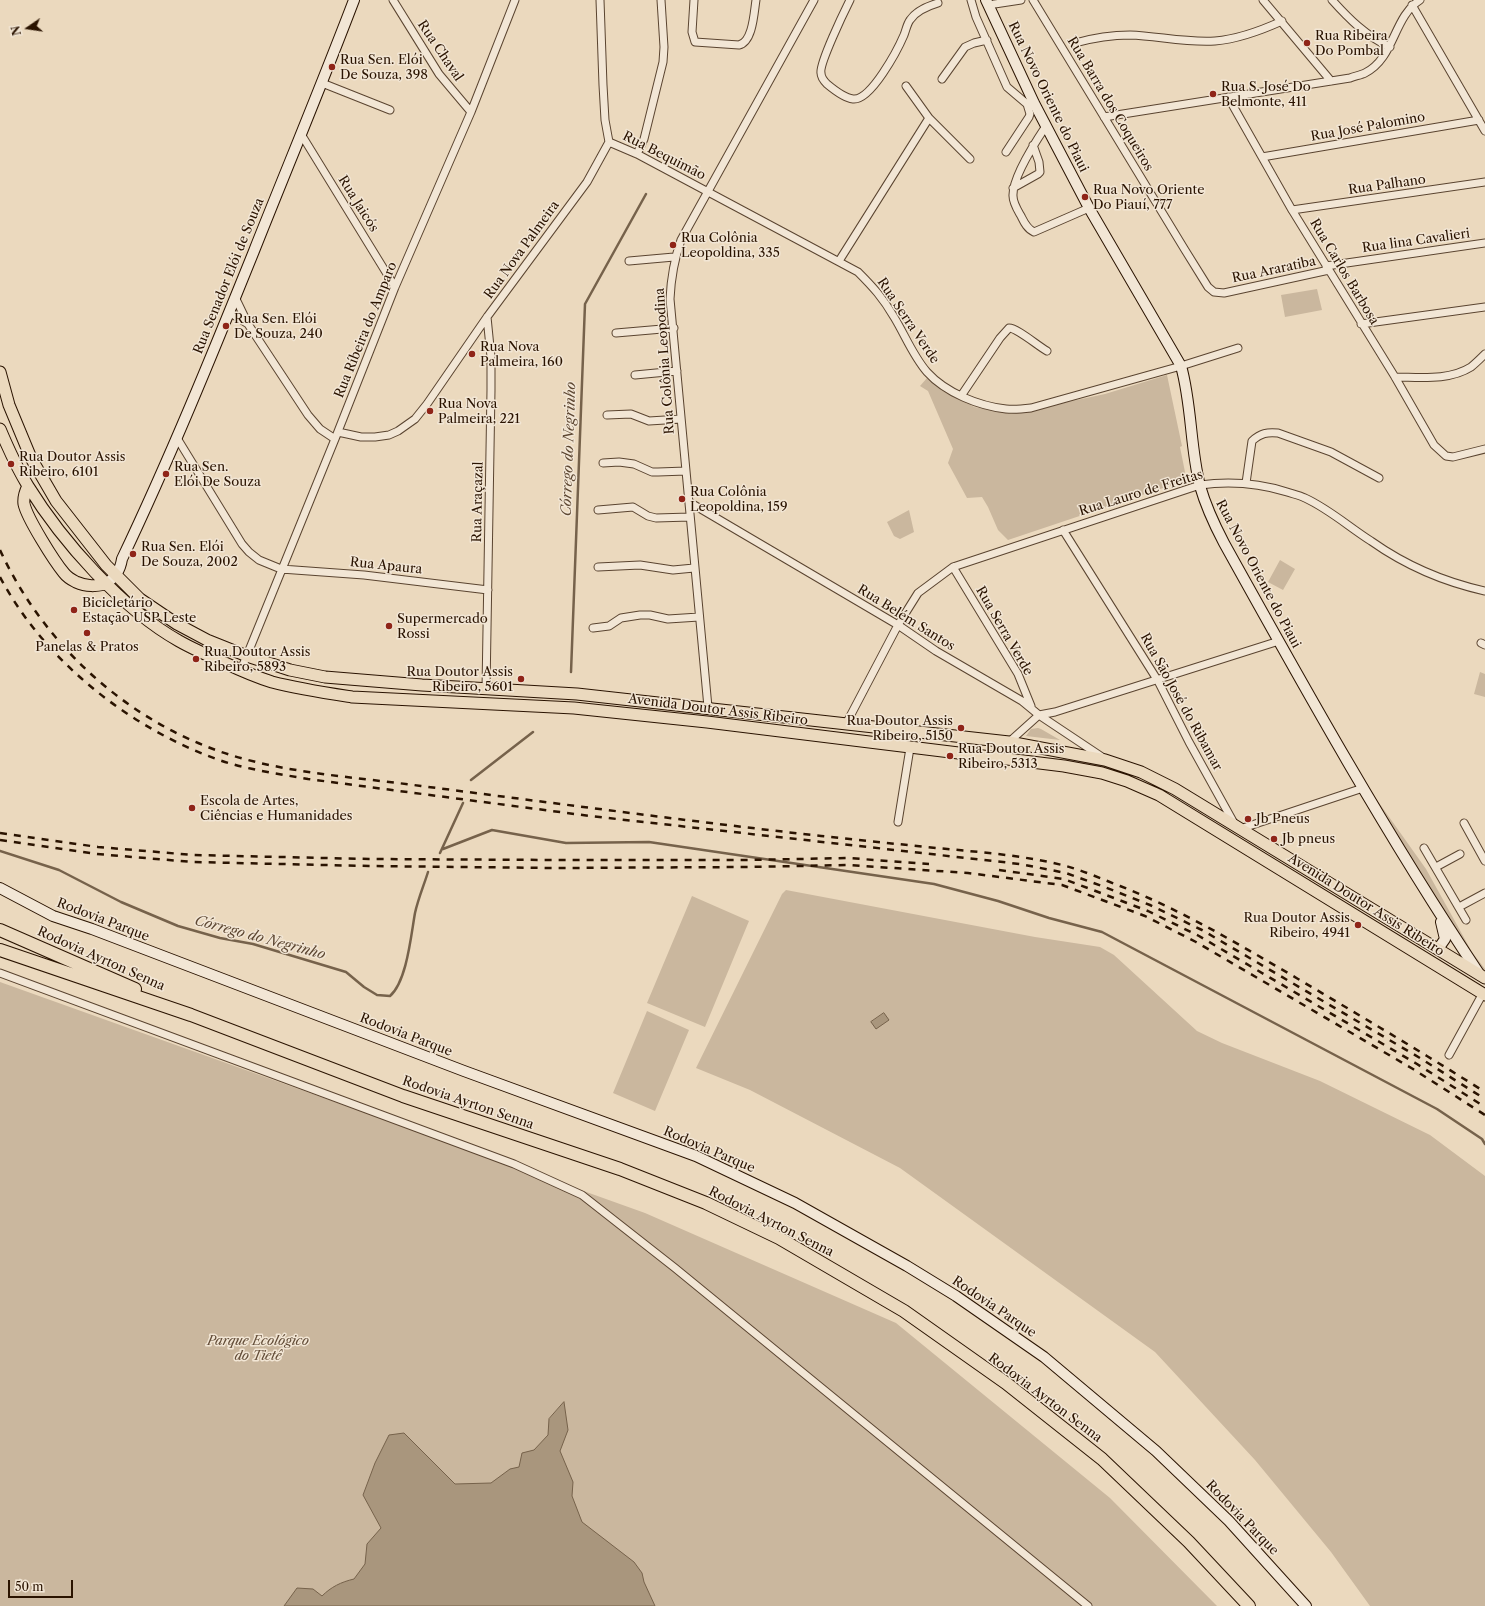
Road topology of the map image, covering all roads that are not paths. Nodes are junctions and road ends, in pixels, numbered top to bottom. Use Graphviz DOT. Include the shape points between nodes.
graph roads {
  1 [pos="354,0"];
  2 [pos="393,0"];
  3 [pos="515,0"];
  4 [pos="600,0"];
  5 [pos="661,0"];
  6 [pos="694,0"];
  7 [pos="756,0"];
  8 [pos="814,0"];
  9 [pos="850,0"];
  10 [pos="971,0"];
  11 [pos="1021,0"];
  12 [pos="1033,0"];
  13 [pos="1264,0"];
  14 [pos="1332,0"];
  15 [pos="1420,0"];
  16 [pos="987,2"];
  17 [pos="938,3"];
  18 [pos="1412,5"];
  19 [pos="1282,21"];
  20 [pos="986,40"];
  21 [pos="1075,43"];
  22 [pos="1390,47"];
  23 [pos="942,79"];
  24 [pos="1331,81"];
  25 [pos="322,83"];
  26 [pos="906,86"];
  27 [pos="1228,97"];
  28 [pos="390,110"];
  29 [pos="471,112"];
  30 [pos="1104,117"];
  31 [pos="929,118"];
  32 [pos="1479,120"];
  33 [pos="1046,126"];
  34 [pos="1485,132"];
  35 [pos="301,134"];
  36 [pos="609,142"];
  37 [pos="1033,145"];
  38 [pos="1006,152"];
  39 [pos="637,154"];
  40 [pos="1262,157"];
  41 [pos="970,159"];
  42 [pos="1485,182"];
  43 [pos="1013,188"];
  44 [pos="708,191"];
  45 [pos="1089,208"];
  46 [pos="1292,210"];
  47 [pos="1485,243"];
  48 [pos="674,257"];
  49 [pos="629,261"];
  50 [pos="839,261"];
  51 [pos="1328,268"];
  52 [pos="395,287"];
  53 [pos="1224,293"];
  54 [pos="235,297"];
  55 [pos="1485,307"];
  56 [pos="229,312"];
  57 [pos="487,317"];
  58 [pos="248,324"];
  59 [pos="1361,324"];
  60 [pos="674,328"];
  61 [pos="616,333"];
  62 [pos="1238,348"];
  63 [pos="1047,351"];
  64 [pos="1485,354"];
  65 [pos="1181,366"];
  66 [pos="0,372"];
  67 [pos="677,372"];
  68 [pos="635,375"];
  69 [pos="1395,377"];
  70 [pos="961,396"];
  71 [pos="607,416"];
  72 [pos="682,419"];
  73 [pos="0,429"];
  74 [pos="338,432"];
  75 [pos="177,438"];
  76 [pos="335,439"];
  77 [pos="1485,449"];
  78 [pos="603,463"];
  79 [pos="686,471"];
  80 [pos="1379,478"];
  81 [pos="1246,483"];
  82 [pos="1200,485"];
  83 [pos="28,486"];
  84 [pos="49,490"];
  85 [pos="690,502"];
  86 [pos="598,510"];
  87 [pos="690,517"];
  88 [pos="1063,530"];
  89 [pos="122,558"];
  90 [pos="106,565"];
  91 [pos="953,567"];
  92 [pos="598,568"];
  93 [pos="694,568"];
  94 [pos="281,569"];
  95 [pos="117,576"];
  96 [pos="106,584"];
  97 [pos="488,590"];
  98 [pos="1485,591"];
  99 [pos="699,617"];
  100 [pos="898,625"];
  101 [pos="593,628"];
  102 [pos="1279,641"];
  103 [pos="247,656"];
  104 [pos="241,670"];
  105 [pos="1158,680"];
  106 [pos="486,689"];
  107 [pos="708,707"];
  108 [pos="1032,708"];
  109 [pos="1039,715"];
  110 [pos="846,724"];
  111 [pos="1009,742"];
  112 [pos="910,748"];
  113 [pos="1105,760"];
  114 [pos="1363,788"];
  115 [pos="898,822"];
  116 [pos="1464,823"];
  117 [pos="1238,828"];
  118 [pos="1424,848"];
  119 [pos="1460,854"];
  120 [pos="1485,861"];
  121 [pos="1436,867"];
  122 [pos="0,888"];
  123 [pos="1485,893"];
  124 [pos="1459,907"];
  125 [pos="1436,909"];
  126 [pos="1466,920"];
  127 [pos="0,930"];
  128 [pos="1438,949"];
  129 [pos="0,950"];
  130 [pos="0,973"];
  131 [pos="1483,977"];
  132 [pos="1484,993"];
  133 [pos="191,1015"];
  134 [pos="1449,1054"];
  135 [pos="1088,1606"];
  136 [pos="1250,1606"];
  137 [pos="1306,1606"];
  1 -- 25 [label="street, Rua Senador Elói de Souza"];
  2 -- 29 [label="street, Rua Chaval" via="439,74"];
  3 -- 29 [label="street, Rua Ríbeira do Amparo"];
  4 -- 36 [label="street" via="605,120"];
  5 -- 39 [label="street" via="663,62 646,132"];
  6 -- 7 [label="street" via="692,32 695,42 739,45 747,40 751,30"];
  8 -- 44 [label="street, Rua Colônia Leopodina"];
  9 -- 17 [label="street" via="820,74 825,83 854,99 862,97 888,66 909,21 917,13"];
  10 -- 20 [label="street"];
  11 -- 16 [label="street"];
  12 -- 30 [label="street, Rua Barra dos Coqueiros"];
  13 -- 19 [label="street"];
  14 -- 22 [label="street" via="1362,30"];
  15 -- 18 [label="street"];
  16 -- 33 [label="street, Rua Novo Oriente do Piaui"];
  18 -- 22 [label="street" via="1396,30"];
  18 -- 32 [label="street"];
  19 -- 21 [label="street" via="1238,38 1214,41 1182,41 1131,35 1109,36"];
  19 -- 24 [label="street"];
  20 -- 23 [label="street" via="965,47"];
  20 -- 38 [label="street" via="1007,87 1027,104 1030,114"];
  22 -- 24 [label="street" via="1366,73"];
  24 -- 27 [label="street"];
  25 -- 28 [label="street"];
  25 -- 35 [label="street, Rua Senador Elói de Souza"];
  26 -- 31 [label="street"];
  27 -- 30 [label="street"];
  27 -- 40 [label="street, Rua Carlos Barbosa"];
  29 -- 52 [label="street, Rua Ríbeira do Amparo"];
  30 -- 53 [label="street, Rua Barra dos Coqueiros" via="1208,287 1214,292"];
  31 -- 41 [label="street"];
  31 -- 50 [label="street"];
  32 -- 34 [label="street"];
  32 -- 40 [label="street, Rua José Palomino"];
  33 -- 37 [label="street"];
  33 -- 45 [label="street, Rua Novo Oriente do Piaui"];
  35 -- 52 [label="street, Rua Jaicós"];
  35 -- 54 [label="street, Rua Senador Elói de Souza"];
  36 -- 39 [label="street, Rua Bequimão"];
  36 -- 57 [label="street, Rua Nova Palmeira" via="587,182"];
  37 -- 43 [label="street"];
  37 -- 43 [label="street" via="1040,172"];
  39 -- 44 [label="street, Rua Bequimão"];
  40 -- 46 [label="street, Rua Carlos Barbosa"];
  42 -- 46 [label="street, Rua Palhano"];
  43 -- 45 [label="street" via="1014,204 1026,225 1034,232"];
  44 -- 48 [label="street, Rua Colônia Leopodina" via="680,240"];
  44 -- 50 [label="street, Rua Serra Verde"];
  45 -- 65 [label="street, Rua Novo Oriente do Piaui"];
  46 -- 51 [label="street, Rua Carlos Barbosa"];
  47 -- 51 [label="street, Rua lina Cavalieri"];
  48 -- 49 [label="street"];
  48 -- 60 [label="street, Rua Colônia Leopodina" via="670,299"];
  50 -- 70 [label="street, Rua Serra Verde" via="858,272 875,289 928,372 943,386"];
  51 -- 53 [label="street, Rua Araratiba"];
  51 -- 59 [label="street, Rua Carlos Barbosa"];
  52 -- 74 [label="street, Rua Ríbeira do Amparo"];
  54 -- 56 [label="street, Rua Senador Elói de Souza"];
  54 -- 58 [label="street"];
  55 -- 59 [label="street"];
  56 -- 58 [label="street"];
  56 -- 75 [label="street, Rua Senador Elói de Souza"];
  57 -- 74 [label="street, Rua Nova Palmeira" via="428,404 406,426 389,435 375,437"];
  57 -- 97 [label="street, Rua Araçazal" via="491,357"];
  58 -- 76 [label="street" via="308,416 320,429"];
  59 -- 69 [label="street, Rua Carlos Barbosa"];
  60 -- 61 [label="street"];
  60 -- 67 [label="street, Rua Colônia Leopodina"];
  62 -- 65 [label="street, Rua Serra Verde"];
  63 -- 70 [label="street" via="1017,330 1009,328"];
  64 -- 69 [label="street" via="1472,366 1446,376"];
  65 -- 70 [label="street, Rua Serra Verde" via="1031,408 1007,410"];
  65 -- 82 [label="street, Rua Novo Oriente do Piaui" via="1187,387"];
  66 -- 84 [label="main road, Avenida Doutor Assis Ribeiro" via="9,405 31,458"];
  67 -- 68 [label="street"];
  67 -- 72 [label="street, Rua Colônia Leopodina"];
  69 -- 77 [label="street, Rua Carlos Barbosa" via="1434,445 1446,456 1453,457"];
  71 -- 72 [label="street" via="631,414 649,421"];
  72 -- 79 [label="street, Rua Colônia Leopodina"];
  73 -- 83 [label="main road, Avenida Doutor Assis Ribeiro"];
  74 -- 76 [label="street, Rua Ríbeira do Amparo"];
  75 -- 89 [label="street, Rua Senador Elói de Souza"];
  75 -- 94 [label="street, Rua Apaura" via="245,548 259,560"];
  76 -- 94 [label="street, Rua Ríbeira do Amparo"];
  78 -- 79 [label="street" via="634,464 652,472"];
  79 -- 85 [label="street, Rua Colônia Leopodina"];
  80 -- 81 [label="street" via="1332,452 1269,432 1252,441"];
  81 -- 82 [label="street, Rua Lauro de Freitas"];
  81 -- 98 [label="street, Rua Lauro de Freitas" via="1304,497 1399,558 1446,580"];
  82 -- 88 [label="street, Rua Lauro de Freitas"];
  82 -- 102 [label="street, Rua Novo Oriente do Piaui" via="1207,510"];
  83 -- 84 [label="main road" via="39,486"];
  83 -- 96 [label="main road, Avenida Doutor Assis Ribeiro" via="69,541"];
  83 -- 96 [label="main road" via="24,498 28,512 65,574 85,585"];
  84 -- 90 [label="main road, Avenida Doutor Assis Ribeiro"];
  85 -- 87 [label="street, Rua Colônia Leopodina"];
  85 -- 100 [label="street, Rua Belém Santos"];
  86 -- 87 [label="street" via="634,507 656,518"];
  87 -- 93 [label="street, Rua Colônia Leopodina"];
  88 -- 91 [label="street, Rua Lauro de Freitas"];
  88 -- 105 [label="street, Rua São José do Ribamar"];
  89 -- 90 [label="street"];
  89 -- 95 [label="street, Rua Senador Elói de Souza"];
  90 -- 95 [label="main road, Avenida Doutor Assis Ribeiro"];
  91 -- 100 [label="street, Rua Lauro de Freitas" via="918,593"];
  91 -- 108 [label="street, Rua Serra Verde" via="1018,674"];
  92 -- 93 [label="street" via="640,565 673,570"];
  93 -- 99 [label="street, Rua Colônia Leopodina"];
  94 -- 97 [label="street, Rua Apaura" via="364,575"];
  94 -- 103 [label="street, Rua Ríbeira do Amparo"];
  95 -- 96 [label="street"];
  95 -- 103 [label="main road, Avenida Doutor Assis Ribeiro" via="140,599 178,624 207,640"];
  96 -- 104 [label="main road, Avenida Doutor Assis Ribeiro" via="127,604 164,631"];
  97 -- 106 [label="street, Rua Araçazal"];
  99 -- 101 [label="street" via="668,619 640,615 621,618 609,626"];
  99 -- 107 [label="street, Rua Colônia Leopodina"];
  100 -- 108 [label="street, Rua Belém Santos" via="936,651"];
  100 -- 110 [label="street, Rua Lauro de Freitas"];
  102 -- 105 [label="street"];
  102 -- 114 [label="street, Rua Novo Oriente do Piaui"];
  103 -- 104 [label="street, Rua Ríbeira do Amparo"];
  103 -- 106 [label="main road, Avenida Doutor Assis Ribeiro" via="290,670 325,677"];
  104 -- 112 [label="main road, Avenida Doutor Assis Ribeiro" via="272,682 352,697 574,708"];
  105 -- 109 [label="street"];
  105 -- 117 [label="street, Rua São José do Ribamar" via="1189,742"];
  106 -- 107 [label="main road, Avenida Doutor Assis Ribeiro" via="577,694"];
  107 -- 110 [label="main road, Avenida Doutor Assis Ribeiro"];
  108 -- 109 [label="street, Rua Belém Santos"];
  109 -- 111 [label="street"];
  109 -- 113 [label="street, Rua Belém Santos"];
  110 -- 111 [label="main road, Avenida Doutor Assis Ribeiro"];
  111 -- 113 [label="main road, Avenida Doutor Assis Ribeiro"];
  112 -- 115 [label="street"];
  112 -- 132 [label="main road, Avenida Doutor Assis Ribeiro" via="1064,766 1127,781 1172,803"];
  113 -- 117 [label="main road, Avenida Doutor Assis Ribeiro" via="1141,772 1175,789"];
  114 -- 117 [label="street"];
  114 -- 125 [label="street, Rua Novo Oriente do Piaui"];
  116 -- 120 [label="street"];
  117 -- 128 [label="main road, Avenida Doutor Assis Ribeiro"];
  118 -- 121 [label="street"];
  119 -- 121 [label="street"];
  121 -- 124 [label="street"];
  122 -- 137 [label="street, Rodovia Parque" via="53,916 696,1156 794,1203 956,1296 1044,1357 1156,1451 1229,1521"];
  123 -- 124 [label="street"];
  124 -- 126 [label="street"];
  125 -- 128 [label="street, Rua Novo Oriente do Piaui" via="1445,939"];
  125 -- 131 [label="street, Rua Novo Oriente do Piaui"];
  127 -- 133 [label="highway, Rodovia Ayrton Senna"];
  128 -- 131 [label="main road, Avenida Doutor Assis Ribeiro"];
  129 -- 133 [label="highway, Rodovia Ayrton Senna"];
  130 -- 135 [label="street" via="514,1164 582,1195"];
  132 -- 134 [label="street"];
  133 -- 136 [label="highway, Rodovia Ayrton Senna" via="403,1096 620,1169 706,1204 779,1238 904,1312 1030,1402 1102,1459 1189,1542"];
}
